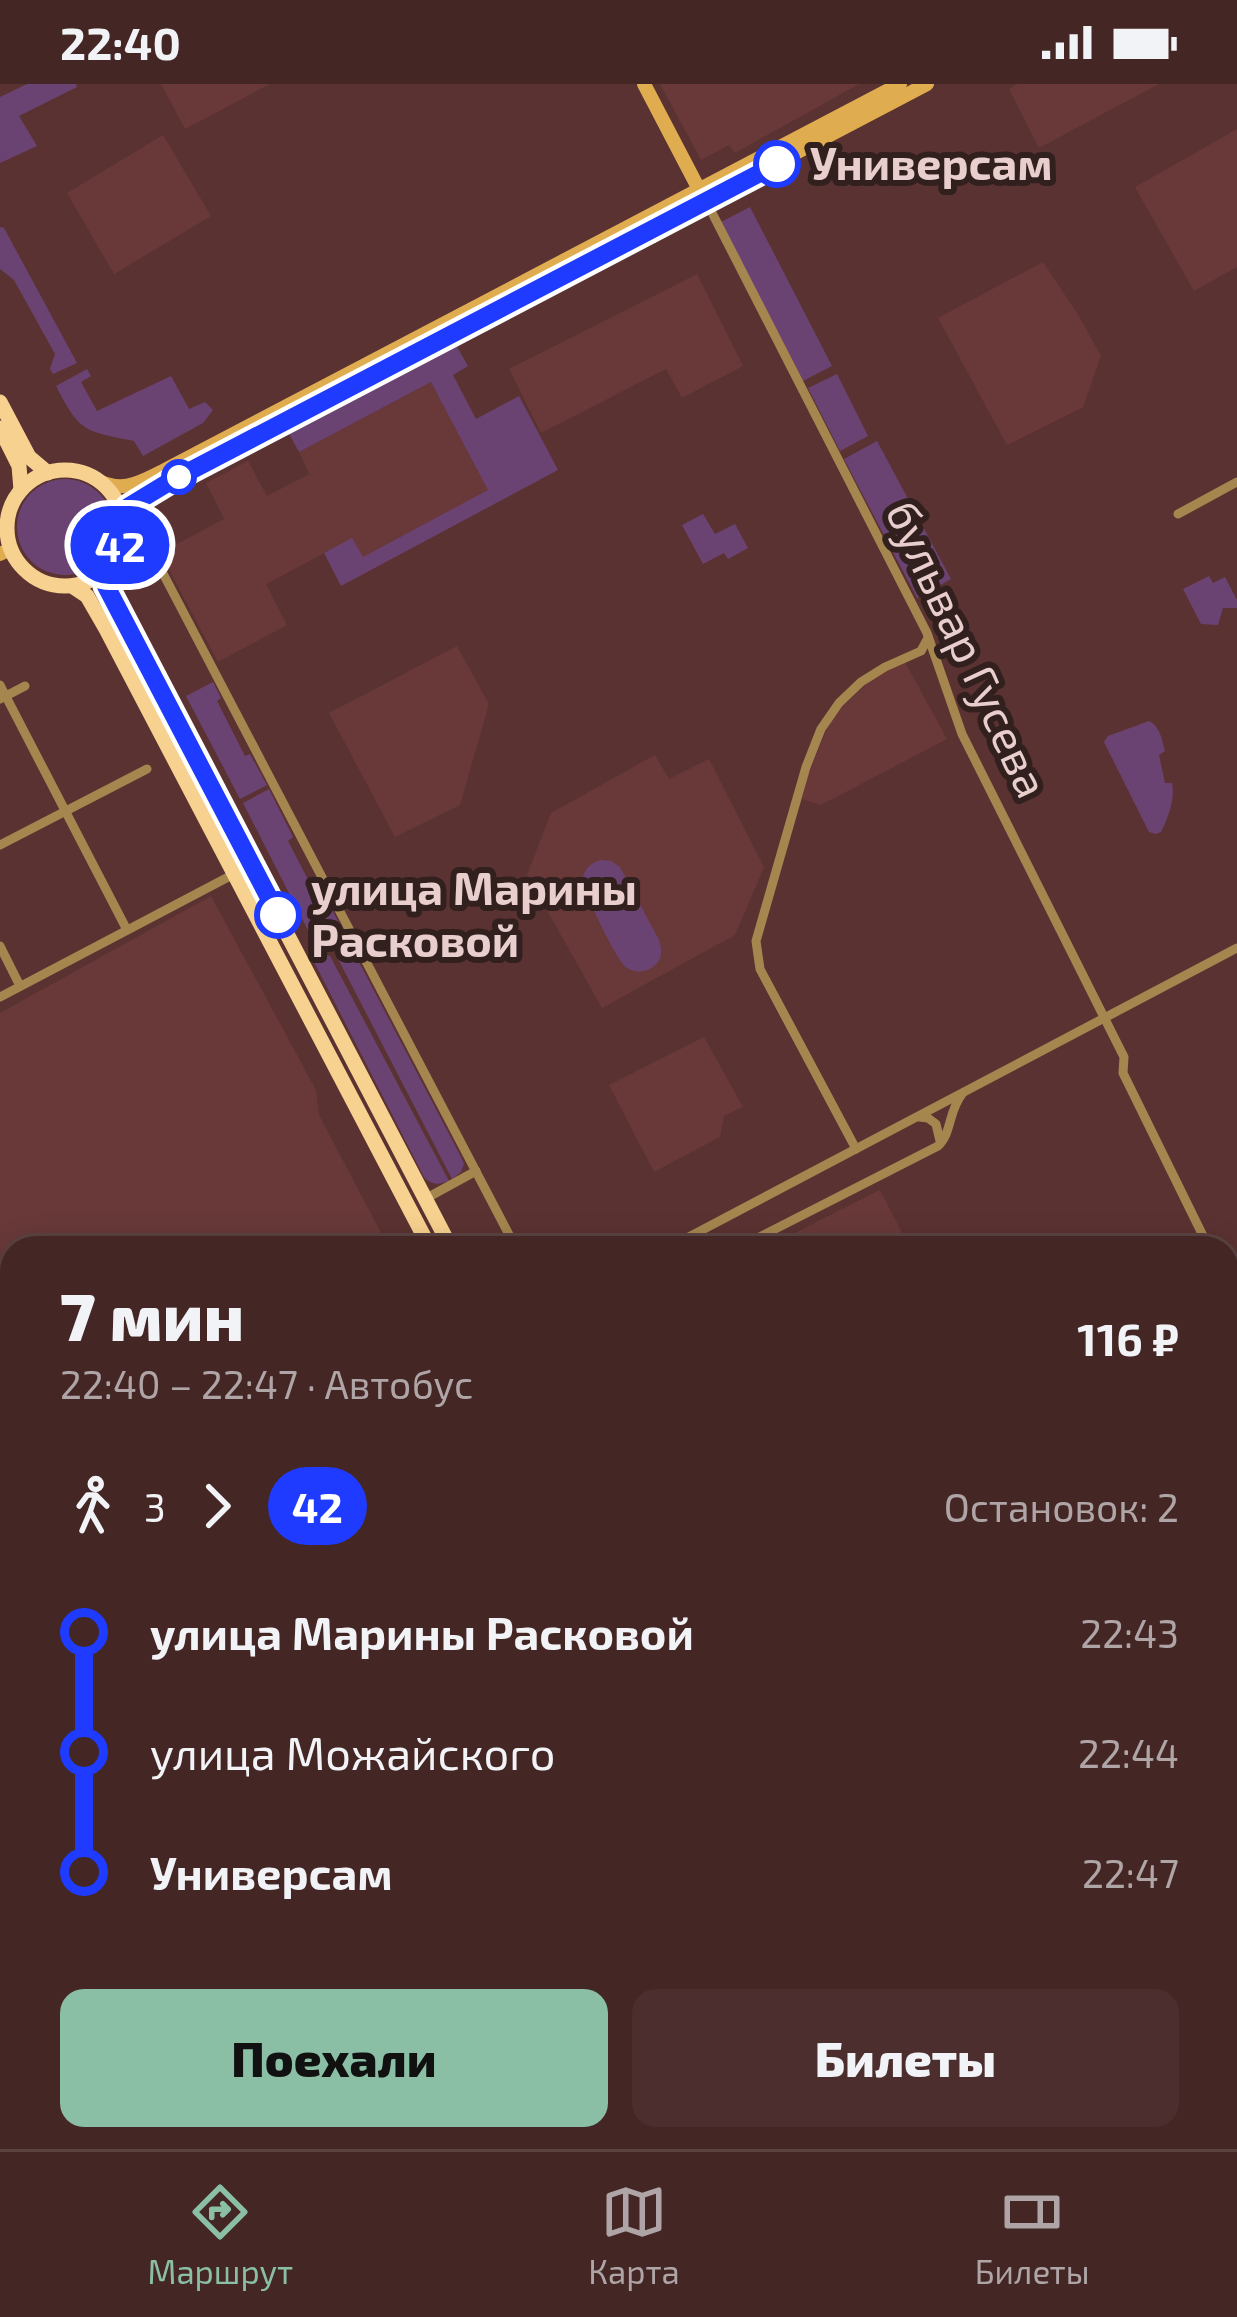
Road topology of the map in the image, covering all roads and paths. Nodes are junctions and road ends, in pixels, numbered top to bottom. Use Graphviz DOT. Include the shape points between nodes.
graph roads {
  1 [pos="644,84"];
  2 [pos="900,84"];
  3 [pos="927,84"];
  4 [pos="702,195"];
  5 [pos="0,402"];
  6 [pos="0,428"];
  7 [pos="49,472"];
  8 [pos="99,481"];
  9 [pos="1237,482"];
  10 [pos="21,490"];
  11 [pos="1178,514"];
  12 [pos="122,529"];
  13 [pos="6,552"];
  14 [pos="104,570"];
  15 [pos="72,586"];
  16 [pos="927,633"];
  17 [pos="0,685"];
  18 [pos="26,686"];
  19 [pos="3,698"];
  20 [pos="147,769"];
  21 [pos="67,810"];
  22 [pos="0,845"];
  23 [pos="235,874"];
  24 [pos="127,930"];
  25 [pos="0,946"];
  26 [pos="1237,948"];
  27 [pos="20,986"];
  28 [pos="0,997"];
  29 [pos="1105,1018"];
  30 [pos="964,1092"];
  31 [pos="918,1117"];
  32 [pos="938,1146"];
  33 [pos="856,1149"];
  34 [pos="476,1171"];
  35 [pos="425,1199"];
  36 [pos="424,1236"];
  37 [pos="445,1236"];
  38 [pos="510,1236"];
  39 [pos="691,1236"];
  40 [pos="762,1236"];
  41 [pos="1203,1236"];
  1 -- 4 [label="main road, бульвар Гусева"];
  2 -- 4 [label="main road"];
  3 -- 4 [label="main road"];
  4 -- 8 [label="main road" via="134,485"];
  4 -- 12 [label="main road" via="136,500"];
  4 -- 16 [label="street, бульвар Гусева"];
  5 -- 7 [label="main road" via="29,457"];
  6 -- 10 [label="main road"];
  7 -- 8 [label="main road"];
  7 -- 10 [label="main road"];
  8 -- 12 [label="main road" via="117,504"];
  9 -- 11 [label="street"];
  10 -- 13 [label="main road"];
  12 -- 14 [label="main road"];
  12 -- 34 [label="street" via="140,533 155,557"];
  13 -- 15 [label="main road" via="33,576"];
  14 -- 15 [label="main road"];
  14 -- 35 [label="main road" via="115,605"];
  15 -- 23 [label="main road" via="98,615"];
  16 -- 29 [label="street, бульвар Гусева" via="962,734"];
  16 -- 33 [label="street" via="923,649 862,682 821,729 756,941 760,968"];
  17 -- 19 [label="street"];
  18 -- 19 [label="street"];
  19 -- 21 [label="street"];
  20 -- 21 [label="street"];
  21 -- 22 [label="street"];
  21 -- 24 [label="street"];
  23 -- 24 [label="street"];
  23 -- 36 [label="main road"];
  24 -- 27 [label="street"];
  25 -- 27 [label="street"];
  26 -- 29 [label="street"];
  27 -- 28 [label="street"];
  29 -- 30 [label="street"];
  29 -- 41 [label="street, бульвар Гусева" via="1123,1073"];
  30 -- 31 [label="street"];
  30 -- 32 [label="street"];
  31 -- 32 [label="street" via="938,1126"];
  31 -- 33 [label="street"];
  32 -- 40 [label="street"];
  33 -- 39 [label="street"];
  34 -- 35 [label="street"];
  34 -- 38 [label="street"];
  35 -- 37 [label="main road"];
}
